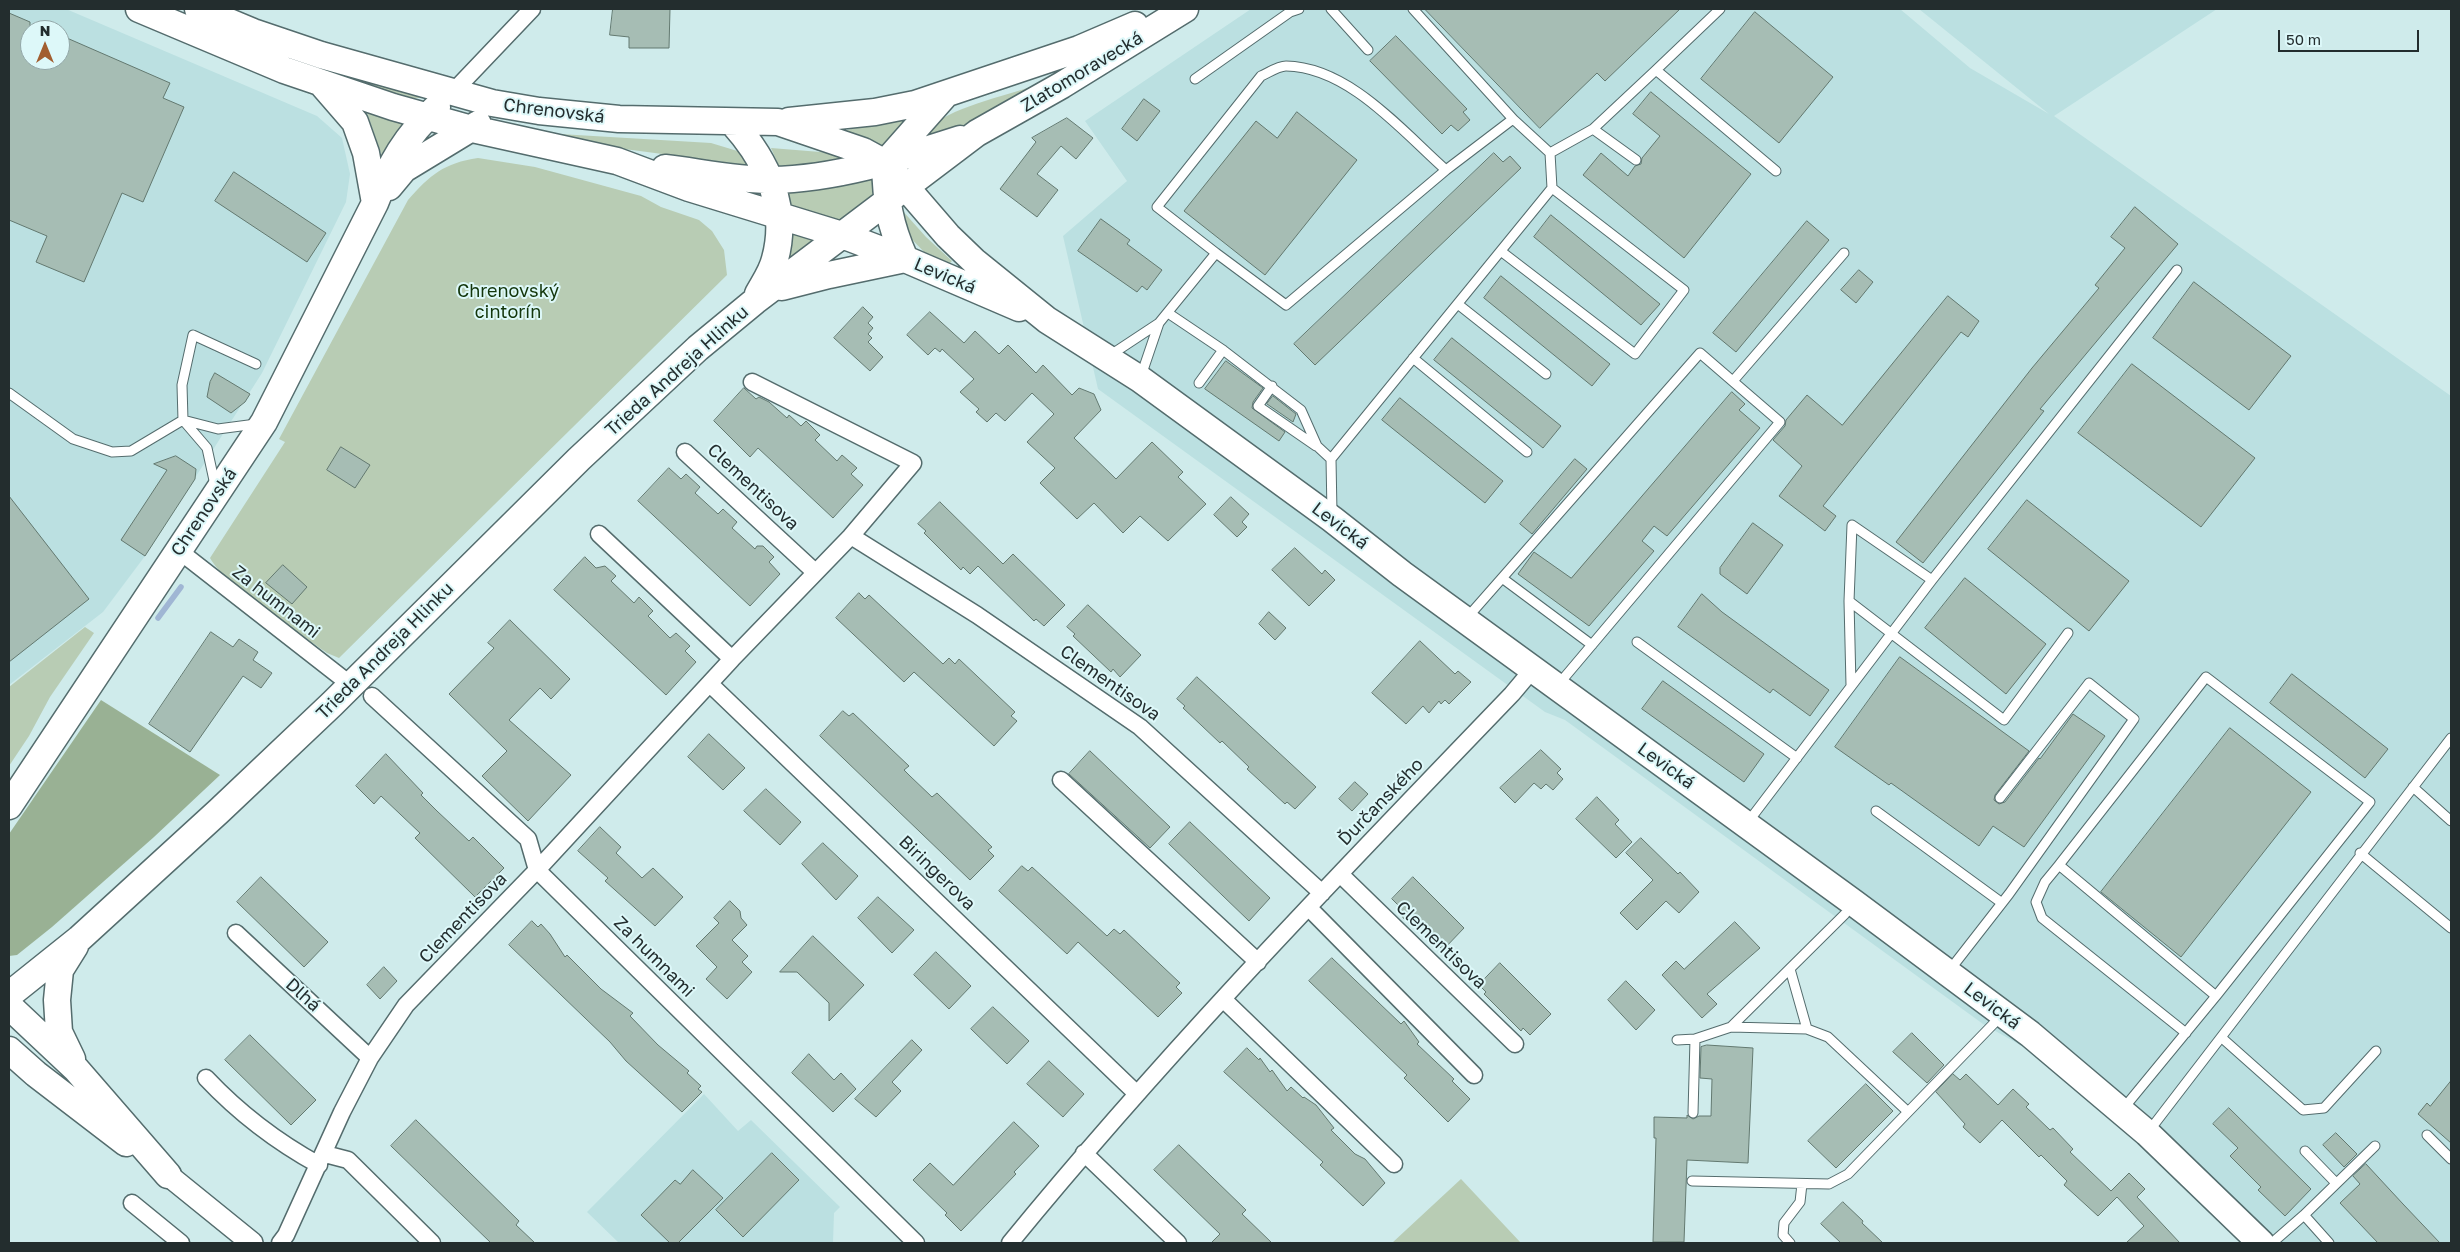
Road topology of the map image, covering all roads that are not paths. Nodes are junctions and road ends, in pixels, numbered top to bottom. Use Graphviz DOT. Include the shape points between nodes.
graph roads {
  1 [pos="139,9"];
  2 [pos="198,9"];
  3 [pos="532,9"];
  4 [pos="1175,9"];
  5 [pos="1185,9"];
  6 [pos="1299,9"];
  7 [pos="1331,9"];
  8 [pos="1413,9"];
  9 [pos="1720,9"];
  10 [pos="1368,50"];
  11 [pos="1656,70"];
  12 [pos="1194,79"];
  13 [pos="321,82"];
  14 [pos="452,93"];
  15 [pos="946,94"];
  16 [pos="539,111"];
  17 [pos="426,117"];
  18 [pos="1513,119"];
  19 [pos="778,122"];
  20 [pos="733,123"];
  21 [pos="468,128"];
  22 [pos="1593,129"];
  23 [pos="977,133"];
  24 [pos="1550,153"];
  25 [pos="1636,160"];
  26 [pos="617,161"];
  27 [pos="885,162"];
  28 [pos="1446,170"];
  29 [pos="1776,171"];
  30 [pos="772,180"];
  31 [pos="1552,188"];
  32 [pos="896,196"];
  33 [pos="375,203"];
  34 [pos="778,214"];
  35 [pos="842,235"];
  36 [pos="1502,252"];
  37 [pos="1216,253"];
  38 [pos="1844,253"];
  39 [pos="905,259"];
  40 [pos="2177,270"];
  41 [pos="755,301"];
  42 [pos="1459,305"];
  43 [pos="1168,312"];
  44 [pos="1047,320"];
  45 [pos="1159,324"];
  46 [pos="1223,350"];
  47 [pos="1106,358"];
  48 [pos="1413,358"];
  49 [pos="256,364"];
  50 [pos="1546,374"];
  51 [pos="1140,379"];
  52 [pos="1733,381"];
  53 [pos="752,382"];
  54 [pos="1199,383"];
  55 [pos="1272,386"];
  56 [pos="9,393"];
  57 [pos="183,420"];
  58 [pos="264,422"];
  59 [pos="1317,446"];
  60 [pos="685,452"];
  61 [pos="1527,452"];
  62 [pos="1331,459"];
  63 [pos="216,495"];
  64 [pos="1332,519"];
  65 [pos="599,534"];
  66 [pos="851,536"];
  67 [pos="178,550"];
  68 [pos="816,572"];
  69 [pos="1502,578"];
  70 [pos="1932,580"];
  71 [pos="1849,601"];
  72 [pos="1466,619"];
  73 [pos="1891,633"];
  74 [pos="2068,633"];
  75 [pos="1637,642"];
  76 [pos="1592,645"];
  77 [pos="732,659"];
  78 [pos="1533,669"];
  79 [pos="710,684"];
  80 [pos="1851,685"];
  81 [pos="1557,686"];
  82 [pos="361,690"];
  83 [pos="2451,738"];
  84 [pos="1796,758"];
  85 [pos="1061,780"];
  86 [pos="2413,787"];
  87 [pos="2000,798"];
  88 [pos="9,806"];
  89 [pos="1876,810"];
  90 [pos="2451,821"];
  91 [pos="1747,825"];
  92 [pos="2360,853"];
  93 [pos="2059,864"];
  94 [pos="537,870"];
  95 [pos="1340,874"];
  96 [pos="1322,893"];
  97 [pos="2002,903"];
  98 [pos="1309,908"];
  99 [pos="1845,914"];
  100 [pos="2451,928"];
  101 [pos="236,933"];
  102 [pos="79,939"];
  103 [pos="1258,962"];
  104 [pos="1790,969"];
  105 [pos="1948,973"];
  106 [pos="9,995"];
  107 [pos="2216,996"];
  108 [pos="1223,999"];
  109 [pos="9,1006"];
  110 [pos="2003,1014"];
  111 [pos="1731,1027"];
  112 [pos="1807,1029"];
  113 [pos="2186,1033"];
  114 [pos="2222,1038"];
  115 [pos="1695,1039"];
  116 [pos="1677,1040"];
  117 [pos="1515,1044"];
  118 [pos="9,1050"];
  119 [pos="2376,1051"];
  120 [pos="370,1058"];
  121 [pos="76,1069"];
  122 [pos="9,1072"];
  123 [pos="36,1074"];
  124 [pos="1474,1075"];
  125 [pos="206,1078"];
  126 [pos="1136,1093"];
  127 [pos="2121,1111"];
  128 [pos="1908,1112"];
  129 [pos="1693,1113"];
  130 [pos="2147,1134"];
  131 [pos="2427,1135"];
  132 [pos="2375,1146"];
  133 [pos="2305,1151"];
  134 [pos="1084,1153"];
  135 [pos="2451,1159"];
  136 [pos="322,1160"];
  137 [pos="1394,1164"];
  138 [pos="168,1175"];
  139 [pos="1692,1181"];
  140 [pos="2336,1183"];
  141 [pos="1802,1184"];
  142 [pos="132,1203"];
  143 [pos="2304,1215"];
  144 [pos="181,1243"];
  145 [pos="252,1243"];
  146 [pos="280,1243"];
  147 [pos="432,1243"];
  148 [pos="916,1243"];
  149 [pos="1010,1243"];
  150 [pos="1178,1243"];
  151 [pos="1790,1243"];
  152 [pos="2261,1243"];
  153 [pos="2272,1243"];
  154 [pos="2329,1243"];
  1 -- 13 [label="main road, Chrenovská" via="284,70"];
  2 -- 14 [label="main road, Chrenovská" via="321,56"];
  3 -- 14 [label="street"];
  4 -- 15 [label="main road" via="1079,49"];
  5 -- 23 [label="main road, Zlatomoravecká"];
  6 -- 12 [label="lane"];
  7 -- 10 [label="lane"];
  8 -- 18 [label="lane"];
  9 -- 11 [label="lane"];
  11 -- 22 [label="lane"];
  11 -- 29 [label="lane"];
  13 -- 17 [label="main road, Chrenovská"];
  13 -- 33 [label="main road" via="355,122 366,153"];
  14 -- 16 [label="main road, Chrenovská"];
  14 -- 17 [label="main road"];
  15 -- 19 [label="main road" via="875,112"];
  15 -- 27 [label="main road"];
  16 -- 20 [label="main road, Chrenovská" via="619,119"];
  16 -- 21 [label="main road"];
  17 -- 21 [label="main road, Chrenovská"];
  17 -- 33 [label="main road" via="388,168"];
  18 -- 24 [label="lane"];
  18 -- 28 [label="lane"];
  19 -- 20 [label="main road, Chrenovská"];
  19 -- 27 [label="main road, Chrenovská" via="863,151"];
  20 -- 30 [label="main road" via="763,162"];
  21 -- 26 [label="main road, Chrenovská"];
  21 -- 33 [label="main road" via="404,169"];
  22 -- 24 [label="lane"];
  22 -- 25 [label="lane"];
  23 -- 27 [label="main road"];
  23 -- 32 [label="main road"];
  24 -- 31 [label="lane"];
  26 -- 30 [label="main road"];
  26 -- 34 [label="main road, Chrenovská" via="689,188"];
  27 -- 30 [label="main road" via="832,174"];
  27 -- 32 [label="main road, Chrenovská"];
  28 -- 37 [label="lane" via="1286,305"];
  28 -- 37 [label="lane" via="1354,88 1319,72 1284,66 1261,76 1157,207"];
  30 -- 34 [label="main road"];
  31 -- 36 [label="lane"];
  31 -- 36 [label="lane" via="1684,290 1635,354"];
  32 -- 35 [label="main road"];
  32 -- 39 [label="main road" via="894,234"];
  32 -- 44 [label="main road, Levická" via="934,221"];
  33 -- 58 [label="main road, Chrenovská"];
  34 -- 35 [label="main road, Chrenovská"];
  34 -- 41 [label="main road" via="776,258"];
  35 -- 39 [label="main road, Levická"];
  35 -- 41 [label="main road"];
  36 -- 42 [label="lane"];
  37 -- 43 [label="lane"];
  38 -- 52 [label="lane"];
  39 -- 41 [label="main road" via="787,285"];
  39 -- 44 [label="main road, Levická"];
  40 -- 70 [label="lane"];
  41 -- 82 [label="main road, Trieda Andreja Hlinku" via="698,348 579,459"];
  42 -- 48 [label="lane"];
  42 -- 50 [label="lane"];
  43 -- 45 [label="lane"];
  43 -- 46 [label="lane"];
  44 -- 47 [label="main road, Levická"];
  45 -- 47 [label="lane"];
  45 -- 51 [label="lane"];
  46 -- 54 [label="lane"];
  46 -- 55 [label="lane"];
  47 -- 51 [label="main road, Levická"];
  48 -- 61 [label="lane"];
  48 -- 62 [label="lane"];
  49 -- 57 [label="lane" via="192,335 182,385"];
  51 -- 64 [label="main road, Levická"];
  52 -- 69 [label="lane" via="1700,353"];
  52 -- 76 [label="lane" via="1780,422"];
  53 -- 66 [label="street, Clementisova" via="913,463"];
  55 -- 59 [label="lane" via="1301,410"];
  55 -- 59 [label="lane" via="1258,406"];
  56 -- 57 [label="lane" via="73,439 112,452 131,451"];
  57 -- 58 [label="lane" via="218,429"];
  57 -- 63 [label="lane" via="207,448"];
  58 -- 63 [label="main road, Chrenovská"];
  59 -- 62 [label="lane"];
  60 -- 68 [label="street, Clementisova"];
  62 -- 64 [label="lane"];
  63 -- 67 [label="main road, Chrenovská"];
  64 -- 72 [label="main road, Levická"];
  65 -- 77 [label="street"];
  66 -- 68 [label="street, Clementisova"];
  66 -- 96 [label="street, Clementisova" via="977,615 1140,727"];
  67 -- 82 [label="street, Za humnami"];
  67 -- 88 [label="main road, Chrenovská"];
  68 -- 77 [label="street, Clementisova"];
  69 -- 72 [label="lane"];
  69 -- 76 [label="lane"];
  70 -- 71 [label="lane" via="1852,525"];
  70 -- 73 [label="lane"];
  71 -- 73 [label="lane"];
  71 -- 80 [label="lane"];
  72 -- 78 [label="main road, Levická"];
  73 -- 74 [label="lane" via="2004,720"];
  73 -- 80 [label="lane"];
  75 -- 84 [label="lane"];
  76 -- 81 [label="lane"];
  77 -- 79 [label="street, Clementisova"];
  78 -- 81 [label="main road, Levická"];
  78 -- 95 [label="street, Ďurčanského"];
  79 -- 94 [label="street, Clementisova"];
  79 -- 126 [label="street, Biringerova"];
  80 -- 84 [label="lane"];
  81 -- 91 [label="main road, Levická"];
  82 -- 94 [label="street, Za humnami" via="528,839"];
  82 -- 102 [label="main road, Trieda Andreja Hlinku" via="219,811"];
  83 -- 86 [label="lane"];
  84 -- 91 [label="lane"];
  85 -- 103 [label="street"];
  86 -- 90 [label="lane"];
  86 -- 92 [label="lane"];
  87 -- 97 [label="lane" via="2088,684 2134,719"];
  89 -- 97 [label="lane"];
  91 -- 105 [label="main road, Levická"];
  92 -- 100 [label="lane"];
  92 -- 114 [label="lane"];
  93 -- 107 [label="lane"];
  93 -- 107 [label="lane" via="2206,677 2370,802"];
  93 -- 113 [label="lane" via="2045,882 2036,902 2042,918"];
  94 -- 120 [label="street, Clementisova" via="406,1005"];
  94 -- 148 [label="street, Za humnami"];
  95 -- 96 [label="street, Ďurčanského"];
  95 -- 117 [label="street, Clementisova"];
  96 -- 98 [label="street, Ďurčanského"];
  97 -- 105 [label="lane"];
  98 -- 103 [label="street, Ďurčanského"];
  98 -- 124 [label="street"];
  99 -- 104 [label="lane"];
  101 -- 120 [label="street, Dlhá"];
  102 -- 106 [label="main road, Trieda Andreja Hlinku"];
  102 -- 121 [label="main road" via="60,970 57,1000 59,1032"];
  103 -- 108 [label="street, Ďurčanského"];
  104 -- 111 [label="lane"];
  104 -- 112 [label="lane"];
  105 -- 110 [label="main road, Levická"];
  107 -- 113 [label="lane"];
  108 -- 126 [label="street, Ďurčanského"];
  108 -- 137 [label="street"];
  109 -- 121 [label="main road"];
  110 -- 127 [label="main road, Levická"];
  110 -- 128 [label="lane"];
  111 -- 112 [label="lane"];
  111 -- 115 [label="lane"];
  112 -- 128 [label="lane" via="1828,1037"];
  113 -- 127 [label="lane"];
  114 -- 119 [label="lane" via="2303,1110 2324,1108"];
  114 -- 130 [label="lane"];
  115 -- 116 [label="lane"];
  115 -- 129 [label="lane"];
  118 -- 123 [label="main road"];
  120 -- 136 [label="street, Clementisova"];
  121 -- 138 [label="main road"];
  122 -- 123 [label="main road"];
  123 -- 138 [label="main road"];
  125 -- 136 [label="street" via="257,1124 295,1152"];
  126 -- 134 [label="street, Ďurčanského"];
  127 -- 130 [label="main road, Levická"];
  128 -- 141 [label="lane" via="1848,1174 1829,1184"];
  130 -- 152 [label="main road, Levická"];
  131 -- 135 [label="lane"];
  132 -- 140 [label="lane"];
  133 -- 140 [label="lane"];
  134 -- 149 [label="street, Ďurčanského"];
  134 -- 150 [label="street"];
  136 -- 146 [label="street, Clementisova"];
  136 -- 147 [label="street" via="348,1160"];
  138 -- 145 [label="street"];
  139 -- 141 [label="lane"];
  140 -- 143 [label="lane"];
  141 -- 151 [label="lane" via="1800,1202 1784,1223 1782,1234"];
  142 -- 144 [label="street"];
  143 -- 153 [label="lane"];
  143 -- 154 [label="lane"];
}
